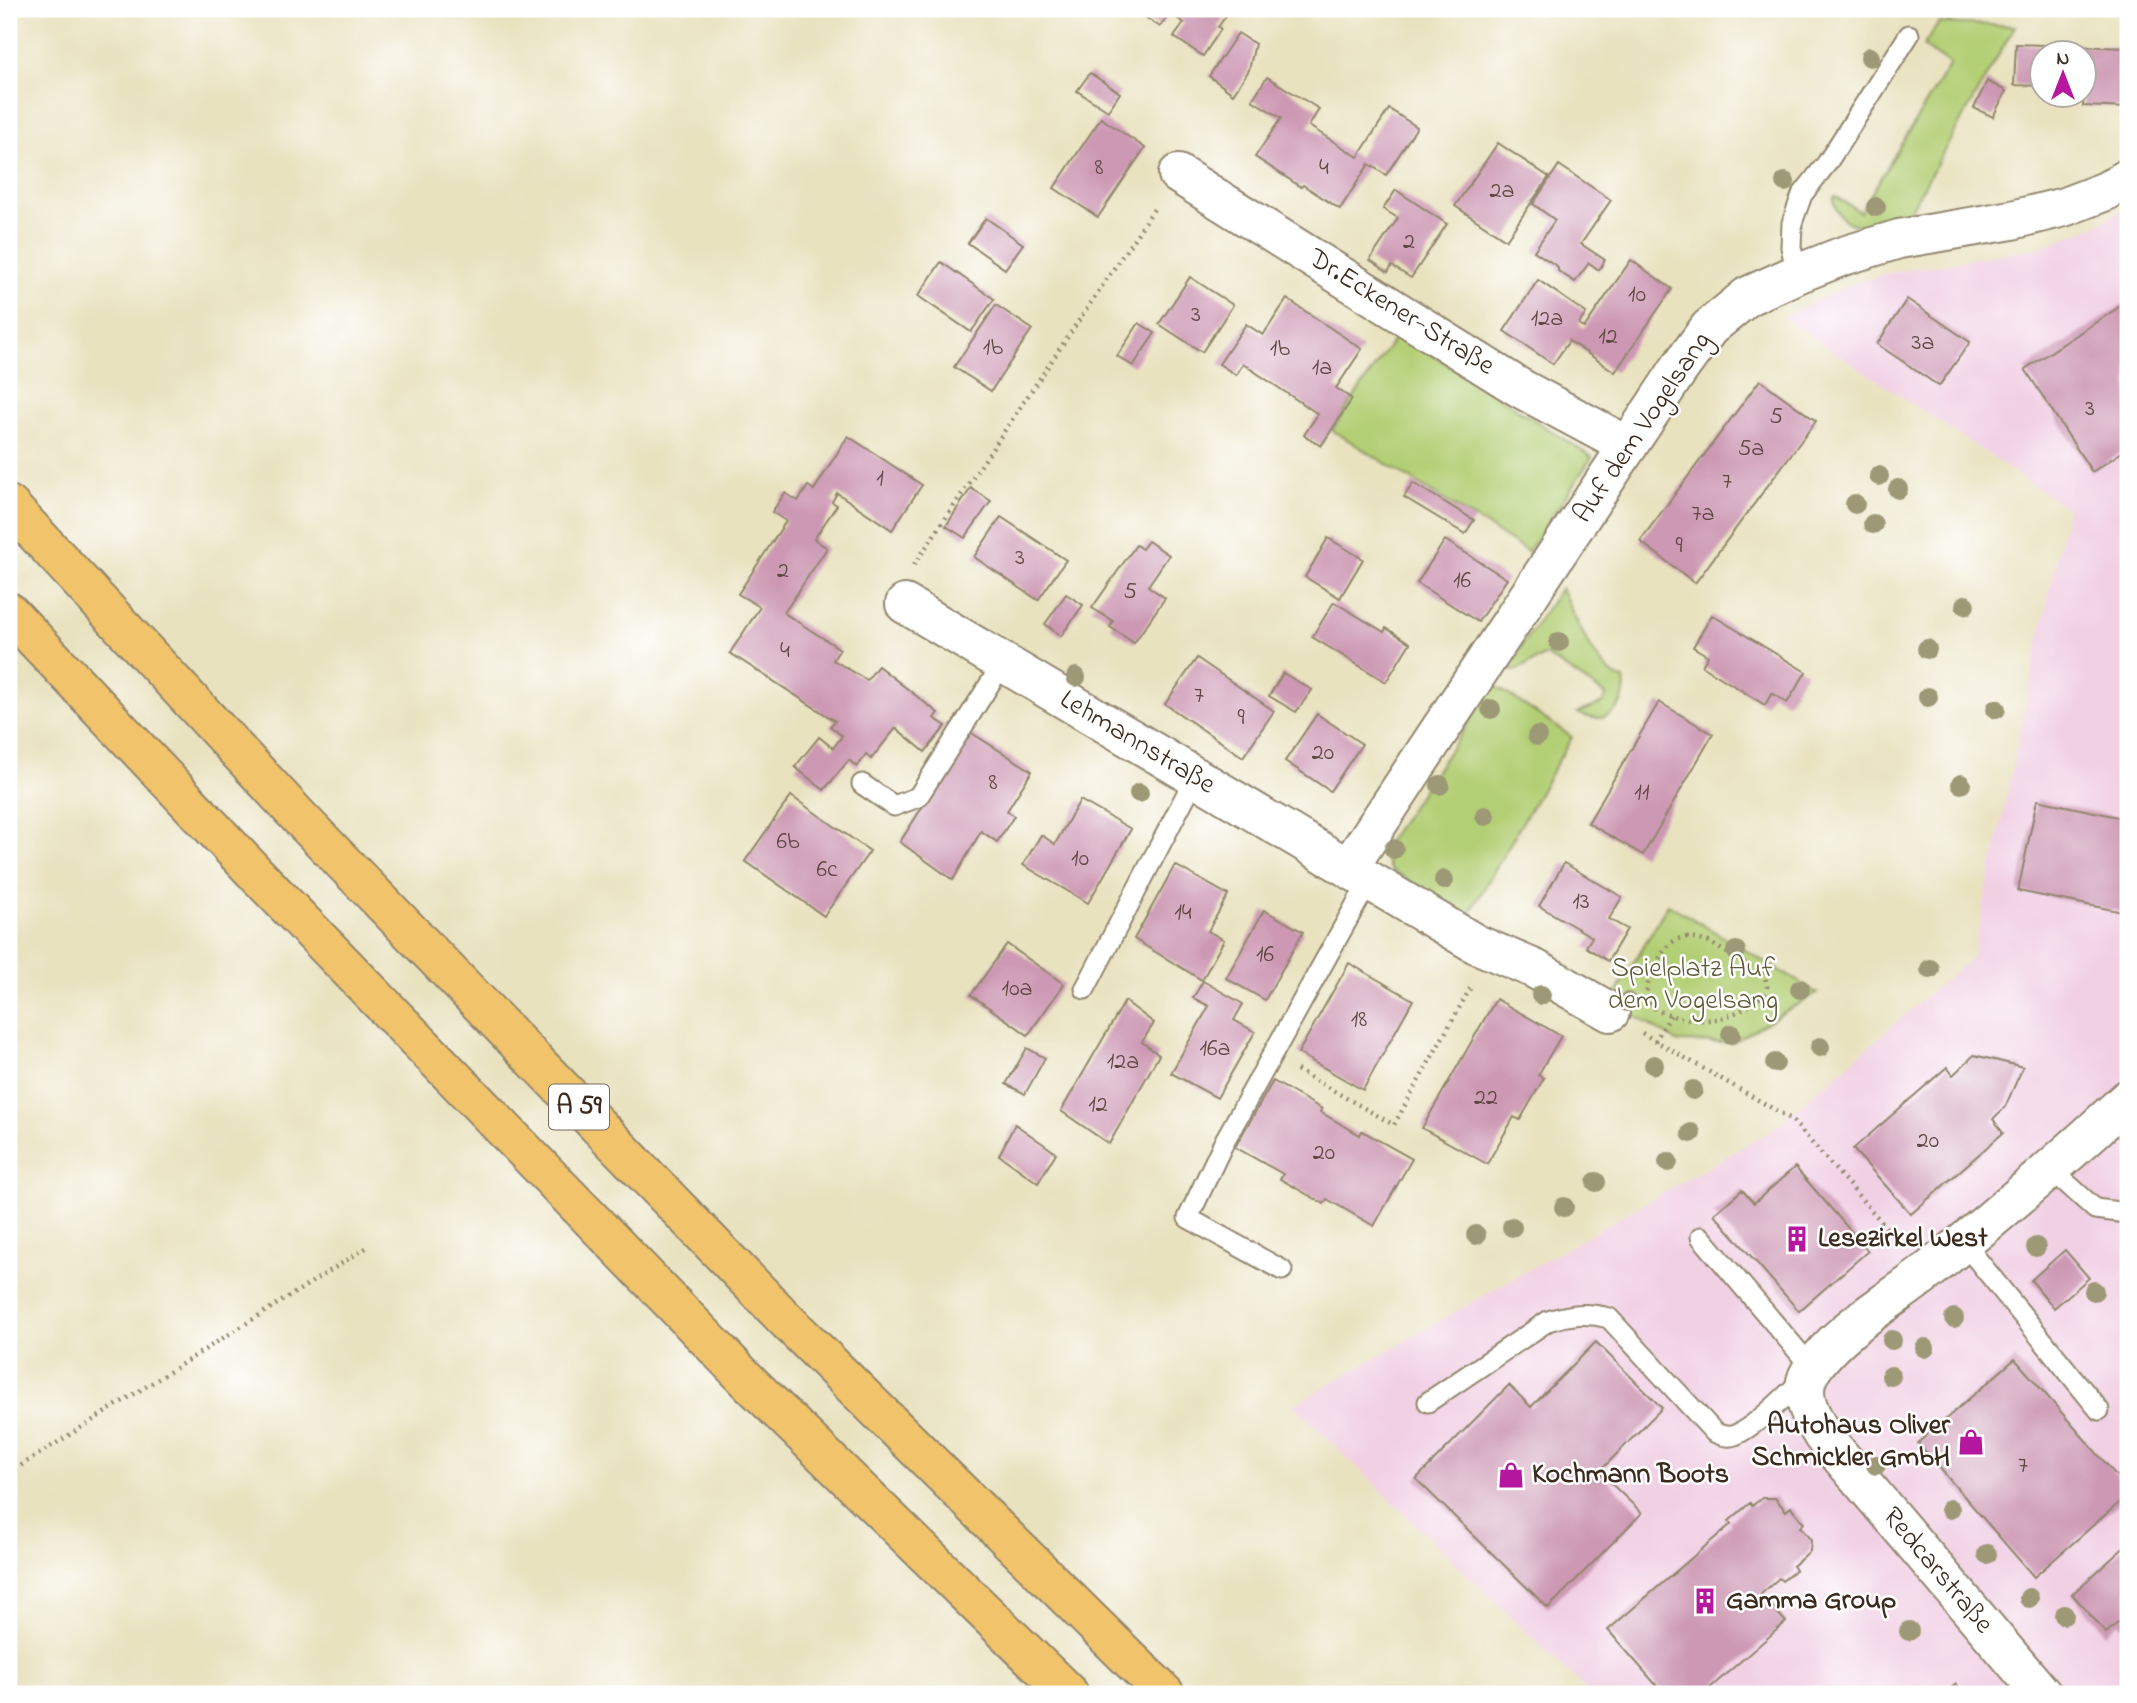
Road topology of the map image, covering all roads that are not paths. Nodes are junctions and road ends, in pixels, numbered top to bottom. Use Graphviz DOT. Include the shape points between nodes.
graph roads {
  1 [pos="1909,35"];
  2 [pos="1178,174"];
  3 [pos="2128,178"];
  4 [pos="1797,274"];
  5 [pos="1628,446"];
  6 [pos="9,505"];
  7 [pos="905,604"];
  8 [pos="9,612"];
  9 [pos="1003,663"];
  10 [pos="1195,778"];
  11 [pos="862,784"];
  12 [pos="1359,874"];
  13 [pos="1085,989"];
  14 [pos="1610,1012"];
  15 [pos="2128,1099"];
  16 [pos="2051,1169"];
  17 [pos="2128,1210"];
  18 [pos="1701,1237"];
  19 [pos="1963,1242"];
  20 [pos="1282,1270"];
  21 [pos="1811,1371"];
  22 [pos="1428,1402"];
  23 [pos="2099,1410"];
  24 [pos="1069,1694"];
  25 [pos="1165,1694"];
  26 [pos="2042,1694"];
  1 -- 4 [label="lane" via="1802,195 1792,223"];
  2 -- 5 [label="street, Dr.Eckener-Straße" via="1520,388"];
  3 -- 4 [label="street, Auf dem Vogelsang" via="2064,207 1899,239"];
  4 -- 5 [label="street, Auf dem Vogelsang" via="1748,296 1709,328"];
  5 -- 12 [label="street, Auf dem Vogelsang"];
  6 -- 25 [label="highway, A 59" via="298,816 788,1322"];
  7 -- 9 [label="street, Lehmannstraße"];
  8 -- 24 [label="highway, A 59" via="730,1362"];
  9 -- 10 [label="street, Lehmannstraße"];
  9 -- 11 [label="lane" via="918,797 894,806"];
  10 -- 12 [label="street, Lehmannstraße"];
  10 -- 13 [label="lane"];
  12 -- 14 [label="street, Lehmannstraße" via="1476,944 1535,969"];
  12 -- 20 [label="lane" via="1188,1218"];
  15 -- 16 [label="street"];
  16 -- 17 [label="lane" via="2095,1209"];
  16 -- 19 [label="street"];
  18 -- 21 [label="lane"];
  19 -- 21 [label="street" via="1836,1342"];
  19 -- 23 [label="lane"];
  21 -- 22 [label="lane" via="1766,1414 1734,1436 1723,1436 1714,1432 1609,1318 1570,1314 1548,1321"];
  21 -- 26 [label="street, Redcarstraße" via="1806,1406 1823,1436"];
}
